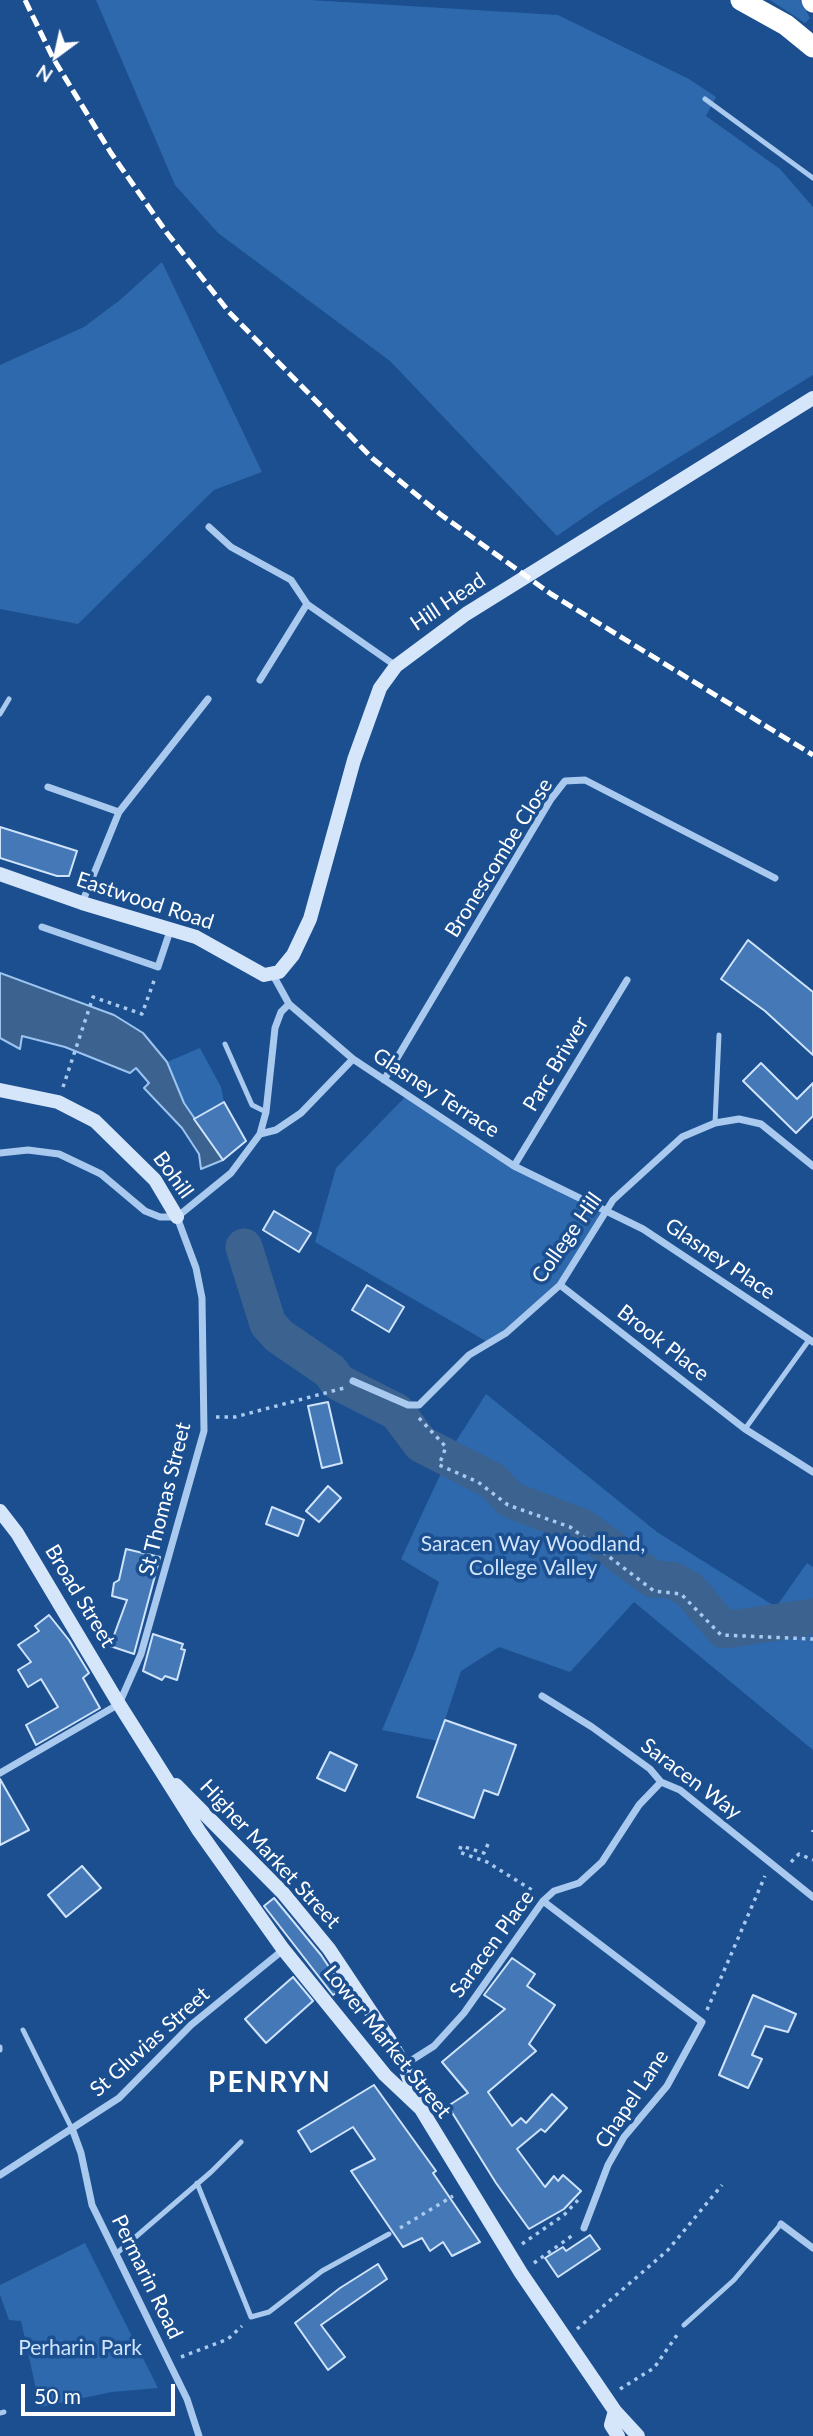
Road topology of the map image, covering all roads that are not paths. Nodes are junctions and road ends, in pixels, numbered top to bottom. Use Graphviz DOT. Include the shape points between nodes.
graph roads {
  1 [pos="741,0"];
  2 [pos="813,47"];
  3 [pos="705,99"];
  4 [pos="813,178"];
  5 [pos="813,398"];
  6 [pos="209,527"];
  7 [pos="307,604"];
  8 [pos="396,666"];
  9 [pos="260,680"];
  10 [pos="9,699"];
  11 [pos="208,699"];
  12 [pos="0,714"];
  13 [pos="48,787"];
  14 [pos="119,812"];
  15 [pos="0,874"];
  16 [pos="775,878"];
  17 [pos="82,903"];
  18 [pos="42,927"];
  19 [pos="171,927"];
  20 [pos="273,975"];
  21 [pos="627,980"];
  22 [pos="289,1004"];
  23 [pos="719,1035"];
  24 [pos="225,1044"];
  25 [pos="352,1059"];
  26 [pos="384,1080"];
  27 [pos="0,1090"];
  28 [pos="266,1112"];
  29 [pos="715,1122"];
  30 [pos="260,1134"];
  31 [pos="0,1153"];
  32 [pos="514,1166"];
  33 [pos="813,1166"];
  34 [pos="606,1209"];
  35 [pos="177,1217"];
  36 [pos="560,1285"];
  37 [pos="811,1341"];
  38 [pos="353,1381"];
  39 [pos="745,1429"];
  40 [pos="813,1472"];
  41 [pos="0,1511"];
  42 [pos="542,1696"];
  43 [pos="119,1704"];
  44 [pos="0,1773"];
  45 [pos="167,1777"];
  46 [pos="661,1782"];
  47 [pos="813,1897"];
  48 [pos="544,1900"];
  49 [pos="283,1949"];
  50 [pos="23,2030"];
  51 [pos="404,2065"];
  52 [pos="421,2109"];
  53 [pos="73,2131"];
  54 [pos="241,2141"];
  55 [pos="0,2175"];
  56 [pos="197,2183"];
  57 [pos="781,2224"];
  58 [pos="583,2228"];
  59 [pos="389,2234"];
  60 [pos="813,2248"];
  61 [pos="117,2253"];
  62 [pos="684,2325"];
  63 [pos="615,2411"];
  64 [pos="199,2436"];
  65 [pos="618,2436"];
  66 [pos="638,2436"];
  1 -- 2 [label="highway" via="786,25"];
  3 -- 4 [label="lane"];
  5 -- 8 [label="street, Hill Head" via="509,586"];
  6 -- 7 [label="street" via="231,547 292,580"];
  7 -- 8 [label="street"];
  7 -- 9 [label="street"];
  8 -- 20 [label="street, Hill Head" via="380,688 354,760 310,919 289,961"];
  10 -- 12 [label="lane"];
  11 -- 14 [label="street"];
  13 -- 14 [label="street"];
  14 -- 17 [label="street"];
  15 -- 17 [label="street, Eastwood Road"];
  16 -- 26 [label="street, Bronescombe Close" via="585,780 565,781"];
  17 -- 19 [label="street, Eastwood Road"];
  18 -- 19 [label="street" via="158,967"];
  19 -- 20 [label="street, Eastwood Road" via="220,948 264,975"];
  20 -- 22 [label="street, Glasney Terrace"];
  21 -- 32 [label="street, Parc Briwer"];
  22 -- 25 [label="street, Glasney Terrace"];
  22 -- 28 [label="street" via="275,1028"];
  23 -- 29 [label="lane"];
  24 -- 28 [label="lane" via="252,1105"];
  25 -- 26 [label="street, Glasney Terrace"];
  25 -- 30 [label="street" via="301,1113 276,1130"];
  26 -- 32 [label="street, Glasney Terrace"];
  27 -- 35 [label="street, Bohill" via="58,1102 103,1128 155,1180"];
  28 -- 30 [label="street"];
  29 -- 33 [label="street, College Hill" via="739,1119 761,1124"];
  29 -- 34 [label="street, College Hill" via="682,1137"];
  30 -- 35 [label="street" via="231,1173"];
  31 -- 35 [label="street, Bohill" via="59,1154 101,1174 145,1211"];
  32 -- 34 [label="street, Glasney Terrace"];
  34 -- 36 [label="street, College Hill"];
  34 -- 37 [label="street, Glasney Place"];
  35 -- 43 [label="street, St Thomas Street" via="202,1298 204,1431 141,1654"];
  36 -- 38 [label="street, College Hill" via="506,1333 469,1354 419,1405 408,1405"];
  36 -- 39 [label="street, Brook Place"];
  37 -- 39 [label="lane"];
  39 -- 40 [label="street, Brook Place"];
  41 -- 43 [label="street, Broad Street" via="18,1533"];
  42 -- 46 [label="street, Saracen Way" via="593,1727"];
  43 -- 44 [label="street"];
  43 -- 45 [label="street, Lower Market Street"];
  45 -- 49 [label="street, Lower Market Street" via="199,1831"];
  45 -- 51 [label="street, Higher Market Street" via="283,1893 329,1949"];
  46 -- 47 [label="street, Saracen Way" via="680,1790"];
  46 -- 48 [label="street, Saracen Place" via="650,1790 591,1874"];
  48 -- 51 [label="street, Saracen Place" via="464,2013 435,2046"];
  48 -- 58 [label="street, Chapel Lane" via="702,2022 667,2086 624,2137"];
  49 -- 52 [label="street, Lower Market Street" via="385,2075"];
  49 -- 53 [label="street, St Gluvias Street" via="191,2025 119,2098"];
  50 -- 53 [label="lane"];
  51 -- 52 [label="street, Higher Market Street"];
  52 -- 63 [label="street, Lower Market Street" via="521,2273"];
  53 -- 55 [label="street, St Gluvias Street"];
  53 -- 61 [label="street, Permarin Road" via="92,2205"];
  54 -- 56 [label="lane"];
  56 -- 59 [label="lane" via="251,2317 269,2312 322,2271"];
  56 -- 61 [label="lane"];
  57 -- 60 [label="street"];
  57 -- 62 [label="lane" via="734,2280"];
  61 -- 64 [label="street, Permarin Road" via="187,2399"];
  63 -- 65 [label="street" via="611,2425"];
  63 -- 66 [label="street, Lower Market Street"];
}
